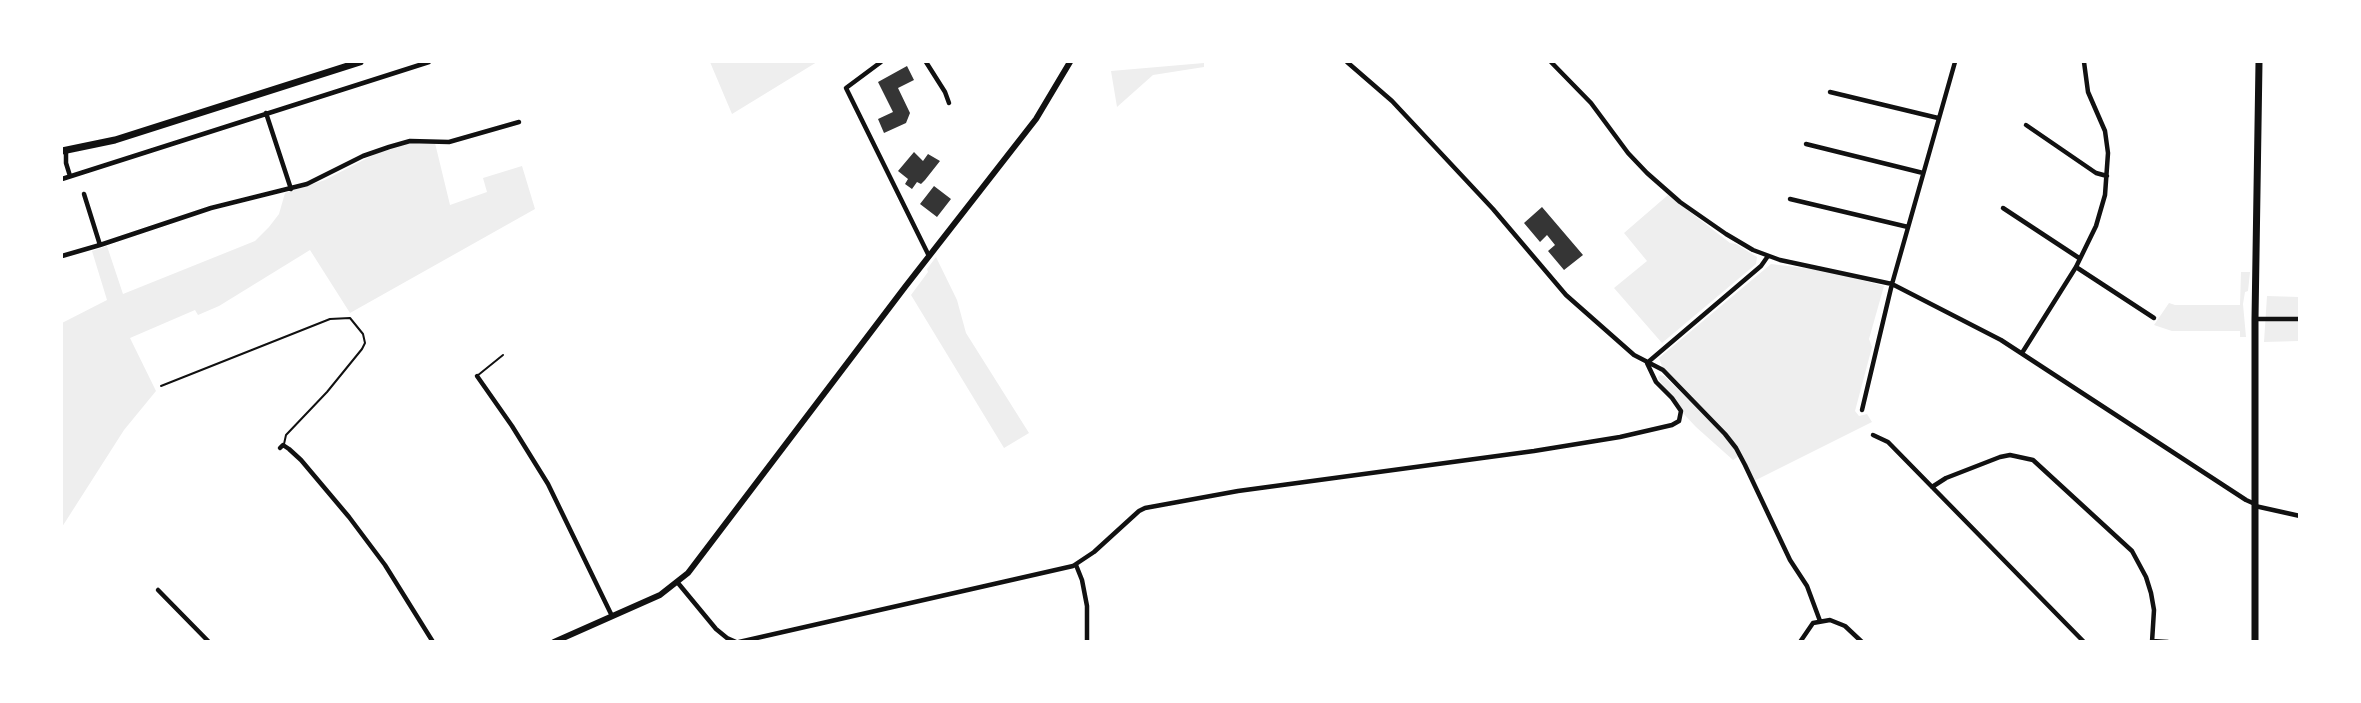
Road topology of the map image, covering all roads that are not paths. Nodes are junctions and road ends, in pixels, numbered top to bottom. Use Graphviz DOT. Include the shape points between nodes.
graph roads {
  1 [pos="360,62"];
  2 [pos="429,62"];
  3 [pos="881,62"];
  4 [pos="926,62"];
  5 [pos="1070,62"];
  6 [pos="1347,62"];
  7 [pos="1551,62"];
  8 [pos="1954,62"];
  9 [pos="2084,62"];
  10 [pos="2259,62"];
  11 [pos="1830,92"];
  12 [pos="949,103"];
  13 [pos="266,114"];
  14 [pos="1938,118"];
  15 [pos="519,122"];
  16 [pos="2026,125"];
  17 [pos="1806,144"];
  18 [pos="64,150"];
  19 [pos="1923,173"];
  20 [pos="77,174"];
  21 [pos="70,176"];
  22 [pos="2107,176"];
  23 [pos="62,179"];
  24 [pos="80,181"];
  25 [pos="291,189"];
  26 [pos="84,194"];
  27 [pos="1790,199"];
  28 [pos="2003,208"];
  29 [pos="1908,227"];
  30 [pos="100,246"];
  31 [pos="62,256"];
  32 [pos="929,256"];
  33 [pos="1768,256"];
  34 [pos="2079,258"];
  35 [pos="2076,267"];
  36 [pos="1892,284"];
  37 [pos="2154,318"];
  38 [pos="2255,319"];
  39 [pos="2300,319"];
  40 [pos="2022,353"];
  41 [pos="503,355"];
  42 [pos="1647,363"];
  43 [pos="477,376"];
  44 [pos="161,386"];
  45 [pos="1862,410"];
  46 [pos="1874,435"];
  47 [pos="281,447"];
  48 [pos="1932,487"];
  49 [pos="2255,507"];
  50 [pos="2300,516"];
  51 [pos="1076,565"];
  52 [pos="678,583"];
  53 [pos="158,590"];
  54 [pos="612,616"];
  55 [pos="1820,621"];
  56 [pos="2152,641"];
  57 [pos="209,642"];
  58 [pos="433,642"];
  59 [pos="554,642"];
  60 [pos="738,642"];
  61 [pos="1087,642"];
  62 [pos="1800,642"];
  63 [pos="1862,642"];
  64 [pos="2084,642"];
  65 [pos="2168,642"];
  66 [pos="2255,642"];
  1 -- 18 [label="main road" via="115,140"];
  2 -- 13 [label="street"];
  3 -- 32 [label="street" via="846,88"];
  4 -- 12 [label="street"];
  5 -- 32 [label="street" via="1036,119"];
  6 -- 42 [label="street" via="1380,88 1416,126 1560,289"];
  7 -- 33 [label="street" via="1655,181 1726,234"];
  8 -- 14 [label="street"];
  9 -- 22 [label="street" via="2088,92 2105,131"];
  10 -- 38 [label="main road"];
  11 -- 14 [label="street"];
  13 -- 20 [label="street"];
  13 -- 25 [label="street"];
  14 -- 19 [label="street"];
  15 -- 25 [label="street" via="449,142 410,141 389,147"];
  16 -- 22 [label="street"];
  17 -- 19 [label="street"];
  18 -- 21 [label="street"];
  19 -- 29 [label="street"];
  20 -- 21 [label="street"];
  20 -- 24 [label="street"];
  21 -- 23 [label="street"];
  22 -- 34 [label="street" via="2101,212"];
  25 -- 30 [label="street" via="211,208"];
  26 -- 30 [label="street"];
  27 -- 29 [label="street"];
  28 -- 34 [label="street"];
  29 -- 36 [label="street"];
  30 -- 31 [label="street"];
  32 -- 52 [label="street"];
  33 -- 36 [label="street"];
  33 -- 42 [label="street"];
  34 -- 35 [label="street"];
  35 -- 37 [label="street"];
  35 -- 40 [label="street"];
  36 -- 40 [label="street"];
  36 -- 45 [label="street"];
  38 -- 39 [label="street"];
  38 -- 49 [label="main road"];
  40 -- 49 [label="street"];
  41 -- 43 [label="lane"];
  42 -- 51 [label="street" via="1656,382 1681,411 1679,421 1672,425 1545,449 1238,491 1145,508"];
  42 -- 55 [label="street" via="1663,370 1736,448 1790,560 1807,586"];
  43 -- 54 [label="street" via="548,484"];
  44 -- 47 [label="lane" via="330,319 350,318 363,334 365,344 286,435"];
  46 -- 48 [label="street" via="1888,442"];
  47 -- 58 [label="street" via="301,460 363,534"];
  48 -- 56 [label="street" via="2000,457 2023,456 2033,460 2132,552 2151,593"];
  48 -- 64 [label="street"];
  49 -- 50 [label="street"];
  49 -- 66 [label="main road"];
  51 -- 60 [label="street"];
  51 -- 61 [label="street" via="1087,606"];
  52 -- 54 [label="street" via="660,596"];
  52 -- 60 [label="street" via="716,629"];
  53 -- 57 [label="street"];
  54 -- 59 [label="street"];
  55 -- 62 [label="street" via="1807,628"];
  55 -- 63 [label="street" via="1838,621"];
  56 -- 65 [label="street"];
}
